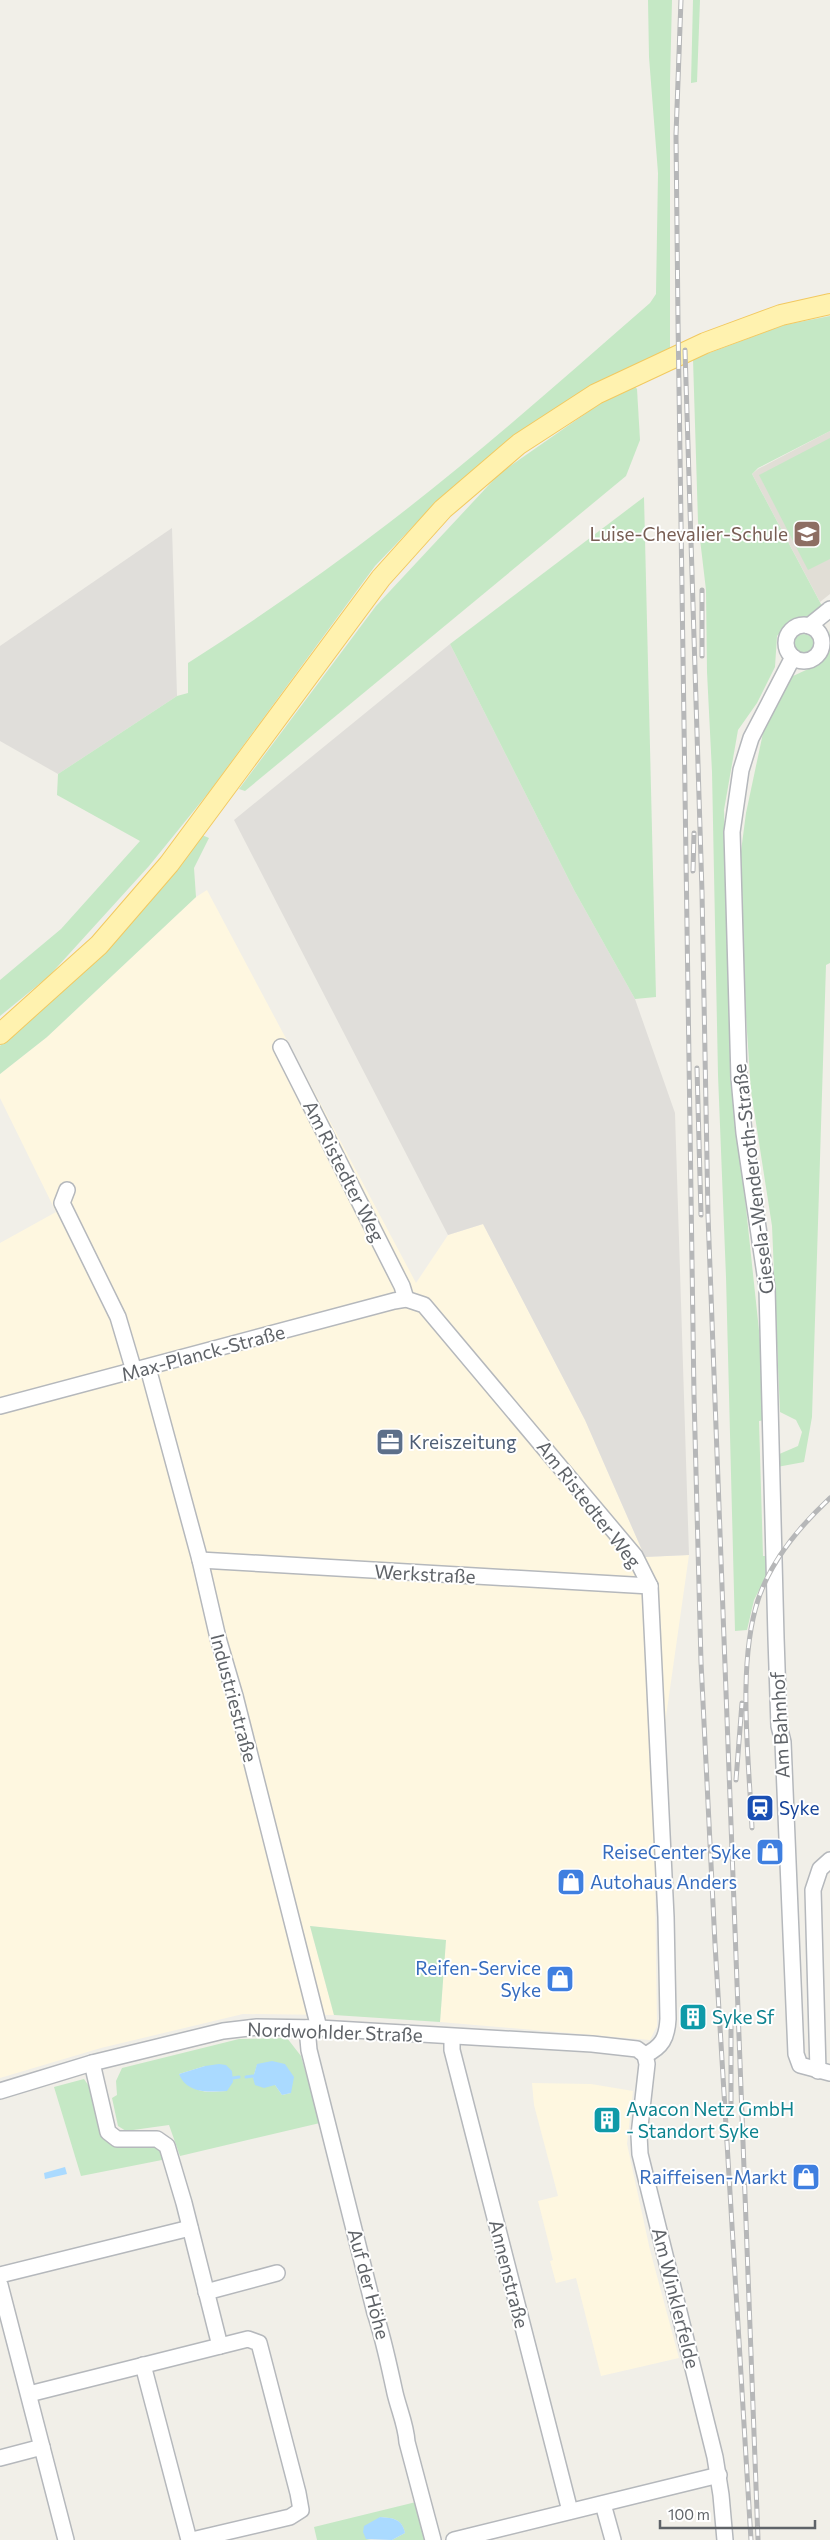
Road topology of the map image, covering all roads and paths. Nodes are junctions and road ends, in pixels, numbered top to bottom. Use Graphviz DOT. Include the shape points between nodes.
graph roads {
  1 [pos="830,304"];
  2 [pos="830,609"];
  3 [pos="830,618"];
  4 [pos="815,630"];
  5 [pos="793,657"];
  6 [pos="0,1034"];
  7 [pos="281,1047"];
  8 [pos="67,1190"];
  9 [pos="406,1298"];
  10 [pos="141,1369"];
  11 [pos="0,1406"];
  12 [pos="200,1560"];
  13 [pos="775,1564"];
  14 [pos="650,1586"];
  15 [pos="830,1860"];
  16 [pos="313,2028"];
  17 [pos="452,2036"];
  18 [pos="645,2055"];
  19 [pos="92,2063"];
  20 [pos="824,2072"];
  21 [pos="0,2092"];
  22 [pos="190,2228"];
  23 [pos="277,2273"];
  24 [pos="0,2275"];
  25 [pos="0,2285"];
  26 [pos="206,2292"];
  27 [pos="220,2346"];
  28 [pos="143,2365"];
  29 [pos="29,2394"];
  30 [pos="42,2447"];
  31 [pos="0,2458"];
  32 [pos="719,2475"];
  33 [pos="603,2504"];
  34 [pos="570,2510"];
  35 [pos="66,2540"];
  36 [pos="190,2540"];
  37 [pos="433,2540"];
  38 [pos="454,2540"];
  39 [pos="613,2540"];
  40 [pos="724,2540"];
  1 -- 6 [label="main road" via="781,315 704,343 596,394 519,444 443,509 381,578 169,864 99,945"];
  2 -- 4 [label="street"];
  3 -- 4 [label="street"];
  4 -- 5 [label="street" via="799,626 791,631 786,640 787,650"];
  4 -- 5 [label="street" via="823,645 819,654 813,660 803,662"];
  5 -- 13 [label="street, Giesela-Wenderoth-Straße" via="751,738 741,770 732,832 739,1078 767,1288"];
  7 -- 9 [label="street, Am Ristedter Weg" via="291,1081"];
  8 -- 10 [label="street, Industriestraße" via="62,1203"];
  9 -- 10 [label="street, Max-Planck-Straße"];
  9 -- 14 [label="street, Am Ristedter Weg" via="424,1305 498,1391 635,1556"];
  10 -- 11 [label="street, Max-Planck-Straße"];
  10 -- 12 [label="street, Industriestraße"];
  12 -- 14 [label="street, Werkstraße"];
  12 -- 16 [label="street, Industriestraße"];
  13 -- 20 [label="street, Am Bahnhof" via="779,1726 783,1742 796,2054 800,2065"];
  14 -- 18 [label="street, Am Ristedter Weg" via="666,1917 668,2034 657,2050"];
  15 -- 20 [label="street" via="820,1869 813,1890"];
  16 -- 17 [label="street, Nordwohlder Straße"];
  16 -- 19 [label="street, Nordwohlder Straße" via="257,2027 223,2031"];
  16 -- 37 [label="street, Auf der Höhe" via="309,2050"];
  17 -- 18 [label="street, Nordwohlder Straße" via="592,2044 636,2049"];
  17 -- 34 [label="street, Annenstraße" via="452,2050"];
  18 -- 32 [label="street, Am Winklerfelde" via="640,2154"];
  19 -- 21 [label="street, Nordwohlder Straße"];
  19 -- 22 [label="street" via="108,2132 117,2139 157,2139 167,2146"];
  22 -- 24 [label="street"];
  22 -- 26 [label="street"];
  23 -- 26 [label="street"];
  25 -- 29 [label="street"];
  26 -- 27 [label="street"];
  27 -- 28 [label="street"];
  27 -- 36 [label="street" via="248,2339 259,2343 301,2510 290,2517"];
  28 -- 29 [label="street"];
  28 -- 36 [label="street"];
  29 -- 30 [label="street"];
  30 -- 31 [label="street"];
  30 -- 35 [label="street"];
  32 -- 33 [label="street"];
  32 -- 40 [label="street, Am Winklerfelde"];
  33 -- 34 [label="street"];
  33 -- 39 [label="street"];
  34 -- 38 [label="street"];
}
